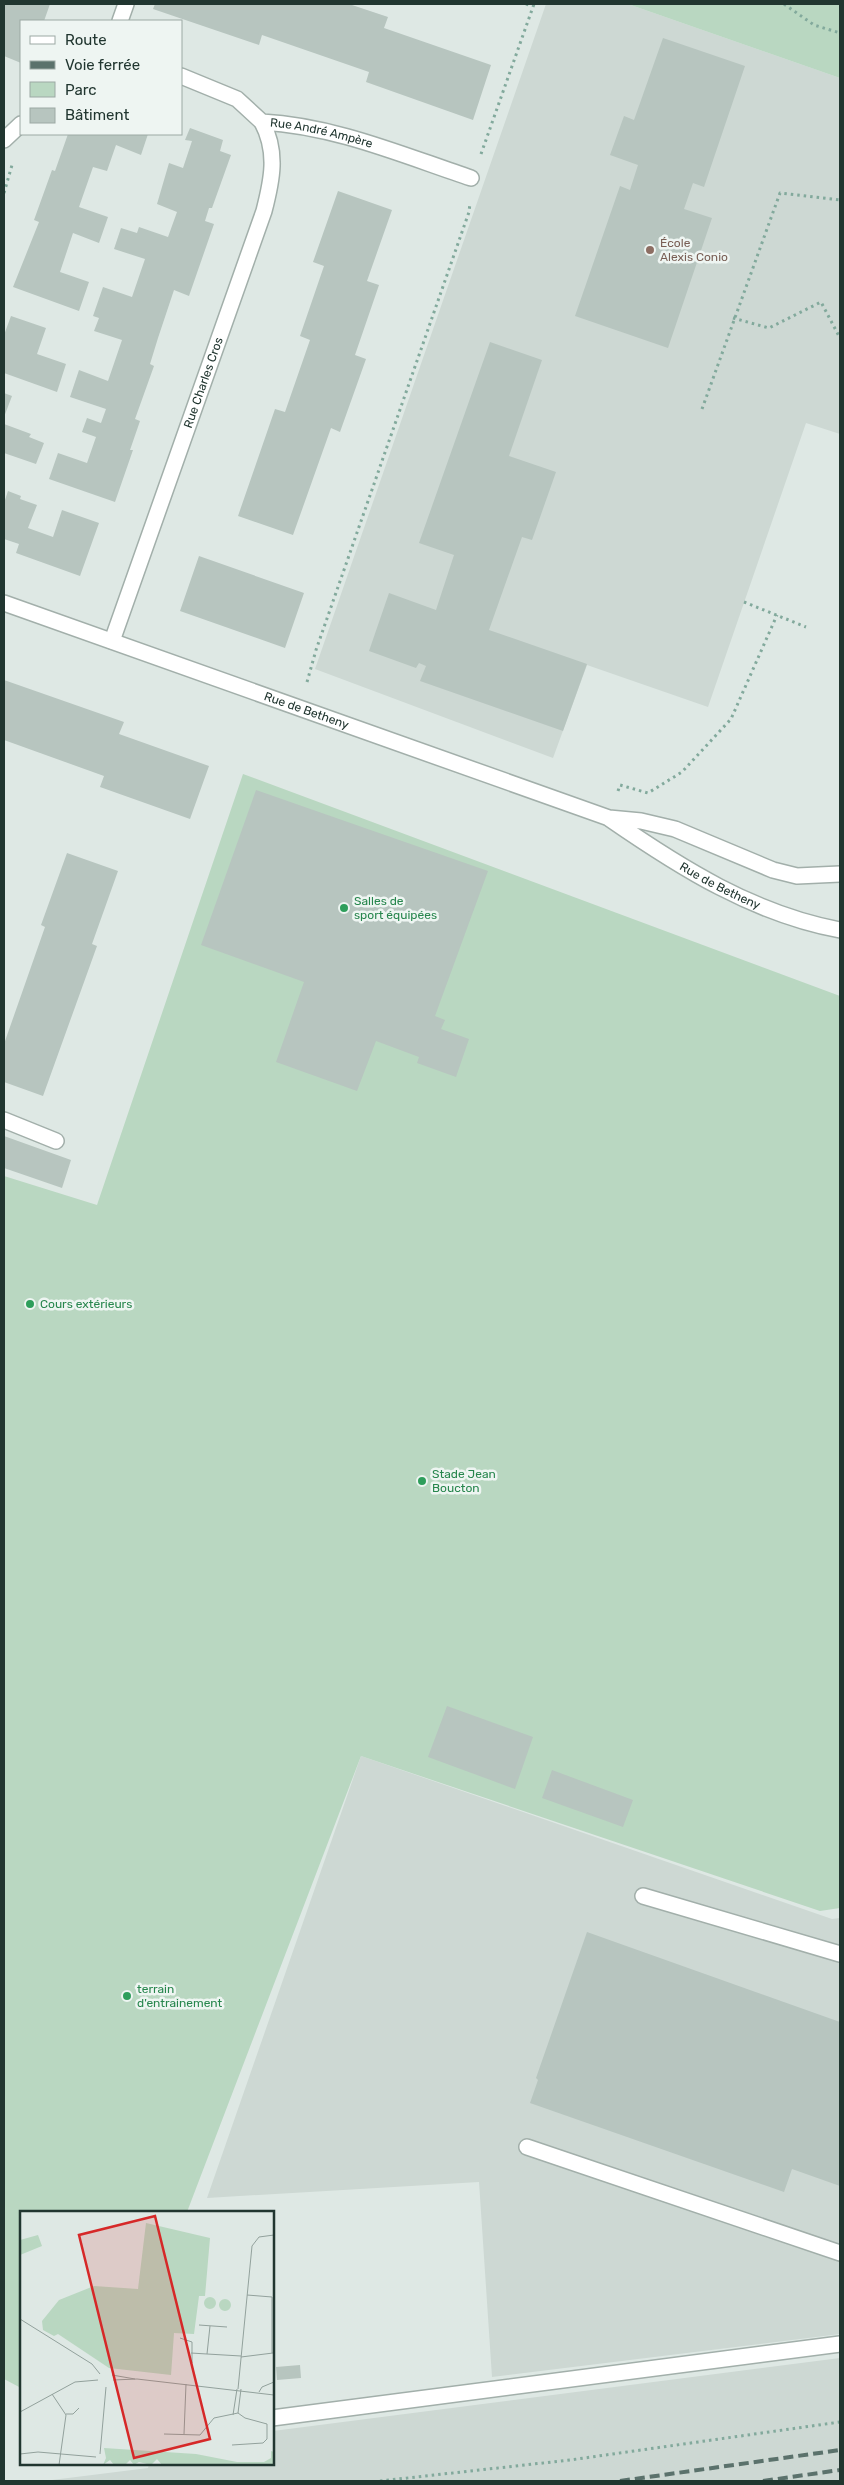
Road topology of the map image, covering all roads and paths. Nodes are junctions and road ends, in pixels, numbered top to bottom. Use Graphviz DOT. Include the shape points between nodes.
graph roads {
  1 [pos="126,4"];
  2 [pos="526,4"];
  3 [pos="784,4"];
  4 [pos="533,5"];
  5 [pos="120,20"];
  6 [pos="840,33"];
  7 [pos="182,76"];
  8 [pos="262,122"];
  9 [pos="20,125"];
  10 [pos="4,140"];
  11 [pos="471,178"];
  12 [pos="840,200"];
  13 [pos="733,318"];
  14 [pos="840,338"];
  15 [pos="702,410"];
  16 [pos="744,602"];
  17 [pos="4,603"];
  18 [pos="777,615"];
  19 [pos="806,627"];
  20 [pos="112,641"];
  21 [pos="300,708"];
  22 [pos="609,818"];
  23 [pos="840,874"];
  24 [pos="840,930"];
  25 [pos="4,1120"];
  26 [pos="56,1141"];
  27 [pos="643,1896"];
  28 [pos="840,1954"];
  29 [pos="527,2147"];
  30 [pos="840,2253"];
  31 [pos="840,2344"];
  32 [pos="274,2418"];
  33 [pos="840,2422"];
  34 [pos="380,2481"];
  1 -- 5 [label="street"];
  2 -- 4 [label="path"];
  3 -- 6 [label="path" via="814,25"];
  4 -- 11 [label="path"];
  7 -- 8 [label="street, Rue André Ampère" via="237,98"];
  8 -- 11 [label="street, Rue André Ampère" via="323,129"];
  8 -- 20 [label="street, Rue Charles Cros" via="270,136 273,167 264,211"];
  9 -- 10 [label="street"];
  11 -- 21 [label="path" via="469,212 316,650"];
  12 -- 13 [label="path" via="780,193"];
  13 -- 14 [label="path" via="769,328 821,302"];
  13 -- 15 [label="path"];
  16 -- 18 [label="path"];
  17 -- 20 [label="street, Rue de Betheny"];
  18 -- 19 [label="path"];
  18 -- 22 [label="path" via="731,719 682,772 648,793 620,785"];
  20 -- 21 [label="street, Rue de Betheny"];
  21 -- 22 [label="street, Rue de Betheny"];
  22 -- 23 [label="street, Rue de Betheny" via="675,829 773,870 797,876"];
  22 -- 24 [label="street, Rue de Betheny" via="661,854 741,899 805,923"];
  25 -- 26 [label="street"];
  27 -- 28 [label="street"];
  29 -- 30 [label="street"];
  31 -- 32 [label="street"];
  33 -- 34 [label="path" via="570,2460"];
}
